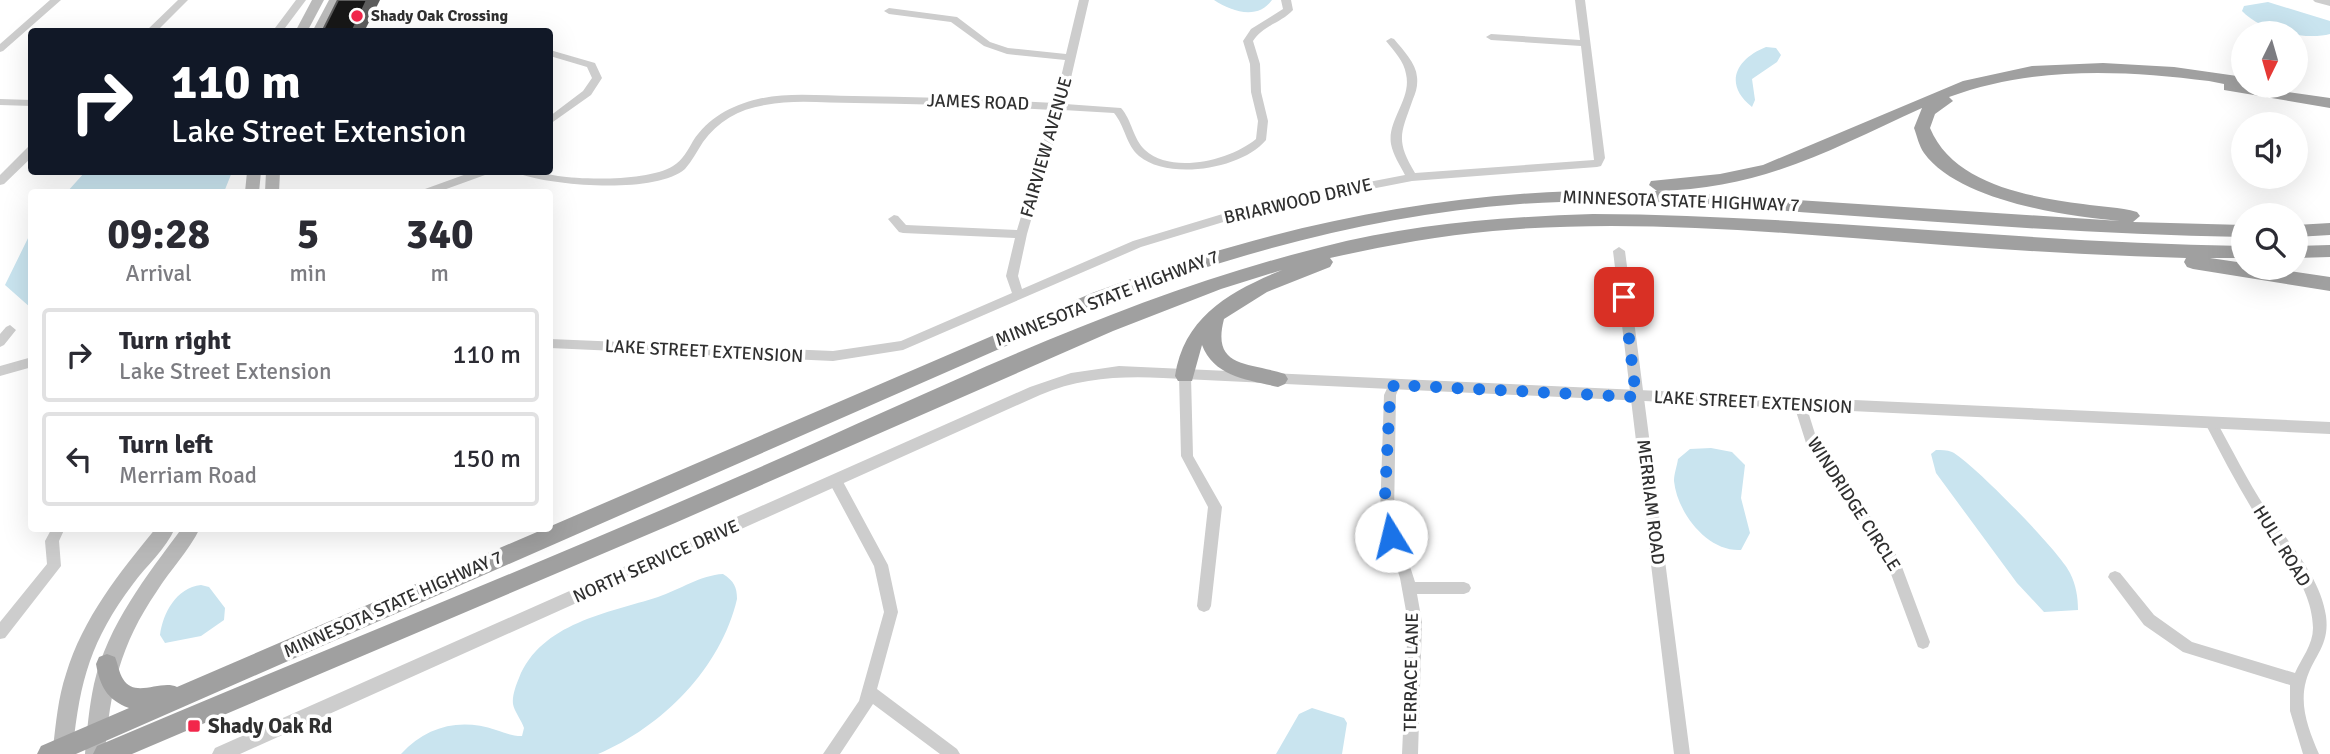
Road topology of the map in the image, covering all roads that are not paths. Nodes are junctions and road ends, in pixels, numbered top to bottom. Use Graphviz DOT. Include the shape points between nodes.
graph roads {
  1 [pos="55,0"];
  2 [pos="183,0"];
  3 [pos="301,0"];
  4 [pos="318,0"];
  5 [pos="335,0"];
  6 [pos="1084,0"];
  7 [pos="1286,0"];
  8 [pos="1580,0"];
  9 [pos="2318,0"];
  10 [pos="2330,3"];
  11 [pos="889,11"];
  12 [pos="154,28"];
  13 [pos="280,28"];
  14 [pos="303,28"];
  15 [pos="320,28"];
  16 [pos="1491,37"];
  17 [pos="1391,41"];
  18 [pos="1586,43"];
  19 [pos="0,49"];
  20 [pos="553,53"];
  21 [pos="1070,57"];
  22 [pos="2231,80"];
  23 [pos="2308,91"];
  24 [pos="2308,91"];
  25 [pos="2330,94"];
  26 [pos="0,102"];
  27 [pos="28,103"];
  28 [pos="2330,103"];
  29 [pos="1059,106"];
  30 [pos="553,119"];
  31 [pos="28,154"];
  32 [pos="473,175"];
  33 [pos="537,175"];
  34 [pos="1412,177"];
  35 [pos="0,181"];
  36 [pos="437,189"];
  37 [pos="1438,206"];
  38 [pos="894,219"];
  39 [pos="2231,224"];
  40 [pos="2308,228"];
  41 [pos="2330,228"];
  42 [pos="1448,230"];
  43 [pos="2231,231"];
  44 [pos="1021,234"];
  45 [pos="1986,241"];
  46 [pos="1619,251"];
  47 [pos="2231,251"];
  48 [pos="2330,251"];
  49 [pos="2308,252"];
  50 [pos="2330,284"];
  51 [pos="1018,294"];
  52 [pos="1218,314"];
  53 [pos="10,330"];
  54 [pos="0,342"];
  55 [pos="553,344"];
  56 [pos="858,354"];
  57 [pos="28,363"];
  58 [pos="0,371"];
  59 [pos="1093,374"];
  60 [pos="1185,376"];
  61 [pos="1278,379"];
  62 [pos="1394,385"];
  63 [pos="1636,397"];
  64 [pos="1800,405"];
  65 [pos="2211,423"];
  66 [pos="2330,428"];
  67 [pos="836,482"];
  68 [pos="57,532"];
  69 [pos="164,532"];
  70 [pos="189,532"];
  71 [pos="2115,577"];
  72 [pos="1409,588"];
  73 [pos="1464,588"];
  74 [pos="426,591"];
  75 [pos="1204,606"];
  76 [pos="0,633"];
  77 [pos="1923,642"];
  78 [pos="107,664"];
  79 [pos="2298,681"];
  80 [pos="869,692"];
  81 [pos="99,747"];
  82 [pos="58,752"];
  83 [pos="221,754"];
  84 [pos="831,754"];
  85 [pos="952,754"];
  86 [pos="1410,754"];
  87 [pos="1682,754"];
  88 [pos="2311,754"];
  1 -- 19 [label="street"];
  2 -- 12 [label="street"];
  3 -- 13 [label="street"];
  4 -- 14 [label="main road"];
  5 -- 15 [label="main road"];
  6 -- 21 [label="street, FAIRVIEW AVENUE"];
  7 -- 29 [label="street, JAMES ROAD" via="1288,10 1254,31 1248,41 1264,130 1254,148 1243,154 1184,167 1158,163 1139,150 1117,110"];
  8 -- 18 [label="street, BRIARWOOD DRIVE"];
  9 -- 10 [label="street"];
  11 -- 21 [label="street" via="954,19 987,44 1007,51"];
  16 -- 18 [label="street"];
  17 -- 34 [label="street" via="1414,76 1396,135"];
  18 -- 34 [label="street, BRIARWOOD DRIVE" via="1600,161"];
  20 -- 30 [label="street" via="591,65 597,78 587,93"];
  21 -- 29 [label="street, FAIRVIEW AVENUE"];
  22 -- 37 [label="highway" via="2102,68 2014,75 1945,93 1794,160 1752,173 1685,184 1525,192"];
  23 -- 25 [label="highway"];
  24 -- 25 [label="highway"];
  26 -- 27 [label="street"];
  28 -- 39 [label="highway" via="2172,78 2075,74 1977,90 1934,107 1922,123 1927,146 1944,163 2014,195 2097,212"];
  29 -- 33 [label="street, JAMES ROAD" via="779,99 737,108 716,120 682,164 663,175 575,182"];
  29 -- 44 [label="street, FAIRVIEW AVENUE"];
  31 -- 35 [label="street"];
  32 -- 36 [label="street"];
  34 -- 51 [label="street, BRIARWOOD DRIVE" via="1326,192 1197,224"];
  37 -- 43 [label="highway, MINNESOTA STATE HIGHWAY 7" via="1559,197 1664,197 2098,227"];
  37 -- 74 [label="highway, MINNESOTA STATE HIGHWAY 7" via="1289,234 1158,274"];
  38 -- 44 [label="street" via="903,229"];
  40 -- 41 [label="highway"];
  42 -- 45 [label="highway, MINNESOTA STATE HIGHWAY 7" via="1522,222 1641,219"];
  42 -- 52 [label="highway" via="1366,248 1292,274"];
  42 -- 81 [label="highway, MINNESOTA STATE HIGHWAY 7" via="1308,255 1188,292 607,544"];
  44 -- 51 [label="street, FAIRVIEW AVENUE" via="1012,276"];
  45 -- 47 [label="highway, MINNESOTA STATE HIGHWAY 7"];
  45 -- 50 [label="highway" via="2173,259"];
  46 -- 63 [label="street, MERRIAM ROAD"];
  48 -- 49 [label="highway"];
  51 -- 56 [label="street, BRIARWOOD DRIVE" via="903,345"];
  52 -- 60 [label="highway" via="1194,342"];
  52 -- 61 [label="highway" via="1209,337 1218,357 1232,368"];
  53 -- 54 [label="street"];
  55 -- 56 [label="street, LAKE STREET EXTENSION" via="810,356"];
  57 -- 58 [label="street"];
  59 -- 60 [label="street, LAKE STREET EXTENSION"];
  59 -- 67 [label="street, NORTH SERVICE DRIVE" via="1058,382"];
  60 -- 61 [label="street, LAKE STREET EXTENSION"];
  60 -- 75 [label="street" via="1187,456 1215,507"];
  61 -- 62 [label="street, LAKE STREET EXTENSION"];
  62 -- 63 [label="street, LAKE STREET EXTENSION"];
  62 -- 72 [label="street, TERRACE LANE" via="1387,516"];
  63 -- 64 [label="street, LAKE STREET EXTENSION"];
  63 -- 87 [label="street, MERRIAM ROAD"];
  64 -- 65 [label="street, LAKE STREET EXTENSION"];
  64 -- 77 [label="street, WINDRIDGE CIRCLE" via="1810,439 1894,563"];
  65 -- 66 [label="street, LAKE STREET EXTENSION"];
  65 -- 79 [label="street, HULL ROAD" via="2262,515 2296,564 2317,608 2320,630 2316,649"];
  67 -- 80 [label="street" via="881,565 891,612"];
  67 -- 83 [label="street, NORTH SERVICE DRIVE"];
  68 -- 76 [label="street" via="52,541 54,566"];
  69 -- 82 [label="main road" via="119,588 87,642 74,677"];
  70 -- 78 [label="main road" via="135,605"];
  71 -- 79 [label="street" via="2149,620 2188,647"];
  72 -- 73 [label="street"];
  72 -- 86 [label="street, TERRACE LANE" via="1415,622"];
  74 -- 78 [label="highway" via="154,698 121,694 109,680"];
  74 -- 81 [label="highway, MINNESOTA STATE HIGHWAY 7"];
  78 -- 81 [label="main road"];
  79 -- 88 [label="street, HULL ROAD" via="2297,717"];
  80 -- 84 [label="street" via="866,704"];
  80 -- 85 [label="street"];
  81 -- 82 [label="highway, MINNESOTA STATE HIGHWAY 7"];
}
